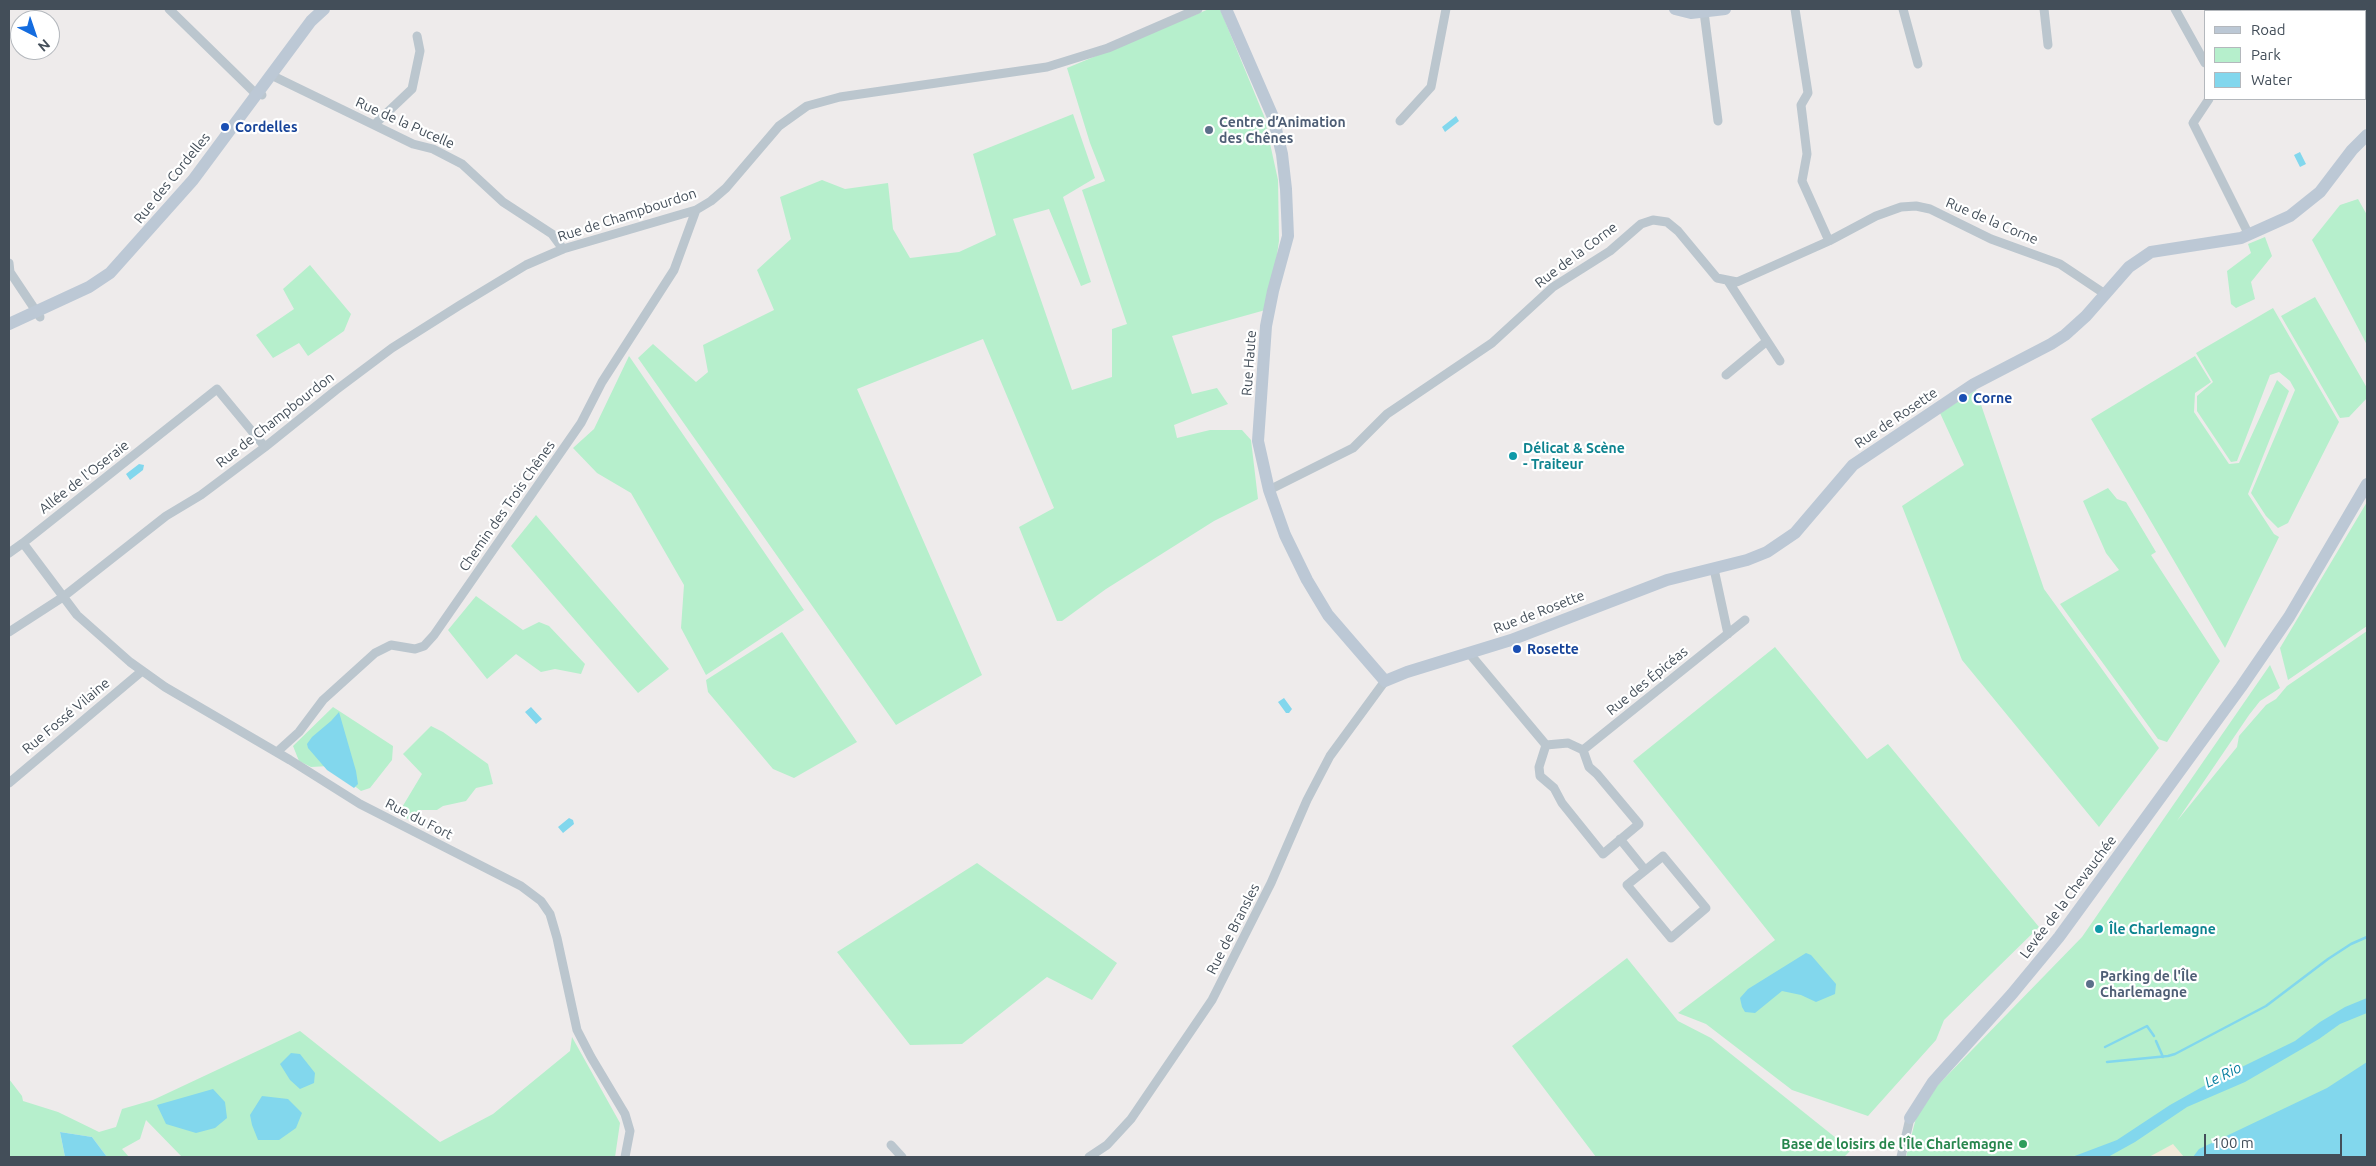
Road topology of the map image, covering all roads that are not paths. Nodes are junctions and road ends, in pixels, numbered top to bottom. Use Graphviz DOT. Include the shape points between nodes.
graph roads {
  1 [pos="169,9"];
  2 [pos="324,9"];
  3 [pos="1198,9"];
  4 [pos="1226,9"];
  5 [pos="1446,9"];
  6 [pos="1675,9"];
  7 [pos="1726,9"];
  8 [pos="1795,9"];
  9 [pos="1903,9"];
  10 [pos="2044,9"];
  11 [pos="2175,9"];
  12 [pos="1704,12"];
  13 [pos="417,36"];
  14 [pos="2048,45"];
  15 [pos="2204,61"];
  16 [pos="1918,64"];
  17 [pos="271,75"];
  18 [pos="259,94"];
  19 [pos="2208,100"];
  20 [pos="1400,121"];
  21 [pos="1718,121"];
  22 [pos="374,125"];
  23 [pos="2367,136"];
  24 [pos="696,210"];
  25 [pos="2248,236"];
  26 [pos="1829,241"];
  27 [pos="563,249"];
  28 [pos="9,263"];
  29 [pos="1728,281"];
  30 [pos="2105,294"];
  31 [pos="39,314"];
  32 [pos="9,324"];
  33 [pos="1767,341"];
  34 [pos="1780,361"];
  35 [pos="1726,375"];
  36 [pos="265,448"];
  37 [pos="2367,484"];
  38 [pos="1269,490"];
  39 [pos="23,543"];
  40 [pos="9,553"];
  41 [pos="1714,569"];
  42 [pos="64,597"];
  43 [pos="1745,620"];
  44 [pos="9,632"];
  45 [pos="1728,634"];
  46 [pos="1469,653"];
  47 [pos="142,671"];
  48 [pos="1385,682"];
  49 [pos="1546,744"];
  50 [pos="1583,750"];
  51 [pos="278,752"];
  52 [pos="9,783"];
  53 [pos="1620,839"];
  54 [pos="1645,870"];
  55 [pos="1910,1118"];
  56 [pos="891,1145"];
  57 [pos="625,1157"];
  58 [pos="902,1157"];
  59 [pos="1089,1157"];
  60 [pos="1901,1157"];
  1 -- 18 [label="street"];
  2 -- 17 [label="street, Rue des Cordelles" via="311,21"];
  3 -- 24 [label="street, Rue de Champbourdon" via="1108,48 1047,67 840,97 807,106 779,126 726,188"];
  4 -- 38 [label="street, Rue Haute" via="1273,117 1282,154 1287,198 1288,236 1266,326 1258,442"];
  5 -- 20 [label="street" via="1431,87"];
  6 -- 12 [label="street"];
  7 -- 12 [label="street"];
  8 -- 26 [label="street" via="1808,93 1801,106 1807,154 1802,181"];
  9 -- 16 [label="street"];
  10 -- 14 [label="street"];
  11 -- 15 [label="street"];
  12 -- 21 [label="street"];
  13 -- 22 [label="street" via="420,51 412,89"];
  17 -- 18 [label="street, Rue des Cordelles"];
  17 -- 22 [label="street, Rue de la Pucelle"];
  18 -- 31 [label="street, Rue des Cordelles" via="193,180 110,273"];
  19 -- 25 [label="street" via="2193,123"];
  22 -- 27 [label="street, Rue de la Pucelle" via="462,164 503,202 552,234"];
  23 -- 25 [label="street, Rue de Rosette" via="2306,205"];
  24 -- 27 [label="street, Rue de Champbourdon"];
  24 -- 51 [label="street, Chemin des Trois Chênes" via="674,270 602,382 581,423 434,635 424,646 415,649 391,645 375,653 323,700 299,732"];
  25 -- 30 [label="street, Rue de Rosette" via="2151,252 2129,267"];
  26 -- 29 [label="street, Rue de la Corne" via="1737,282"];
  26 -- 30 [label="street, Rue de la Corne" via="1884,213 1916,206 2060,264"];
  27 -- 36 [label="street, Rue de Champbourdon" via="526,265 392,348"];
  28 -- 31 [label="street" via="10,272"];
  29 -- 33 [label="street"];
  29 -- 38 [label="street, Rue de la Corne" via="1717,278 1667,222 1652,220 1641,224 1610,251 1553,287 1492,343 1387,414 1353,448"];
  30 -- 41 [label="street, Rue de Rosette" via="2081,321 2051,344 1974,384 1864,456 1795,533 1781,543 1747,560"];
  31 -- 32 [label="street, Rue des Cordelles"];
  33 -- 34 [label="street"];
  33 -- 35 [label="street"];
  36 -- 39 [label="street, Allée de l'Oseraie" via="217,389"];
  36 -- 42 [label="street, Rue de Champbourdon" via="201,495 166,516"];
  37 -- 55 [label="street, Levée de la Chevauchée" via="2289,617 2241,687 2059,937 1932,1082"];
  38 -- 48 [label="street, Rue Haute" via="1307,580 1328,614"];
  39 -- 40 [label="street, Allée de l'Oseraie"];
  39 -- 42 [label="street"];
  41 -- 45 [label="street"];
  41 -- 46 [label="street, Rue de Rosette" via="1667,580"];
  42 -- 44 [label="street, Rue de Champbourdon"];
  42 -- 47 [label="street, Rue du Fort" via="77,615"];
  43 -- 45 [label="street, Rue des Épicéas"];
  45 -- 50 [label="street, Rue des Épicéas"];
  46 -- 48 [label="street, Rue de Rosette"];
  46 -- 49 [label="street"];
  47 -- 51 [label="street, Rue du Fort"];
  47 -- 52 [label="street, Rue Fossé Vilaine"];
  48 -- 59 [label="street, Rue de Bransles" via="1330,756 1212,1000 1131,1119 1107,1145"];
  49 -- 50 [label="street" via="1568,744"];
  49 -- 53 [label="street" via="1539,767 1540,776 1554,788 1562,804 1602,854"];
  50 -- 53 [label="street" via="1589,767 1639,824"];
  51 -- 57 [label="street, Rue du Fort" via="360,804 521,886 541,901 550,914 557,938 577,1030 625,1114 630,1131"];
  53 -- 54 [label="street"];
  54 -- 54 [label="street" via="1627,885 1671,938 1706,908 1662,856"];
  55 -- 60 [label="street"];
  56 -- 58 [label="street"];
}
